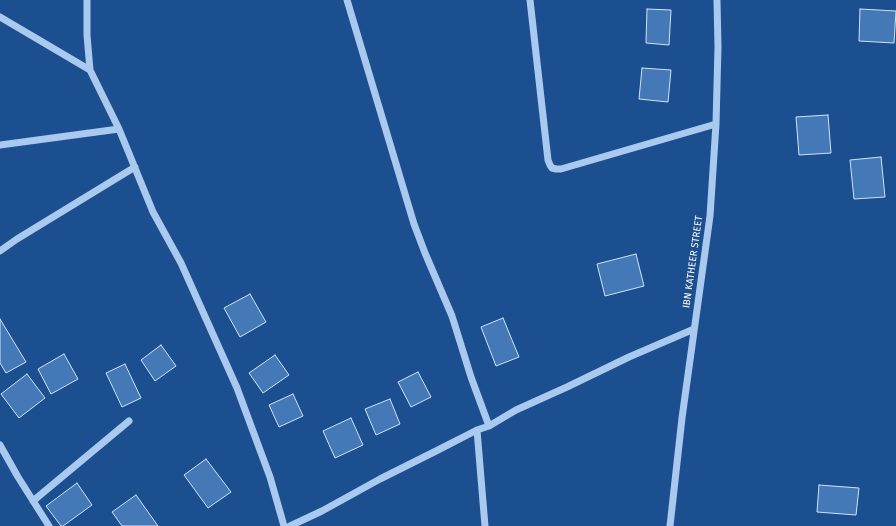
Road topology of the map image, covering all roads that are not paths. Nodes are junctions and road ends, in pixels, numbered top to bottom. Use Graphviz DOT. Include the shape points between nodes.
graph roads {
  1 [pos="87,0"];
  2 [pos="347,0"];
  3 [pos="530,0"];
  4 [pos="717,0"];
  5 [pos="0,17"];
  6 [pos="90,70"];
  7 [pos="716,124"];
  8 [pos="119,129"];
  9 [pos="0,145"];
  10 [pos="134,167"];
  11 [pos="0,251"];
  12 [pos="694,329"];
  13 [pos="129,421"];
  14 [pos="489,426"];
  15 [pos="477,430"];
  16 [pos="0,445"];
  17 [pos="34,501"];
  18 [pos="49,526"];
  19 [pos="284,526"];
  20 [pos="290,526"];
  21 [pos="485,526"];
  22 [pos="670,526"];
  1 -- 6 [label="street"];
  2 -- 14 [label="street" via="414,224 452,316"];
  3 -- 7 [label="street" via="548,160 552,168 561,169"];
  4 -- 7 [label="street, IBN KATHEER STREET"];
  5 -- 6 [label="street"];
  6 -- 8 [label="street"];
  7 -- 12 [label="street, IBN KATHEER STREET" via="710,216"];
  8 -- 9 [label="street"];
  8 -- 10 [label="street"];
  10 -- 11 [label="street"];
  10 -- 19 [label="street" via="153,212 182,263 237,388 270,477"];
  12 -- 14 [label="street" via="516,410"];
  12 -- 22 [label="street, IBN KATHEER STREET"];
  13 -- 17 [label="street"];
  14 -- 15 [label="street"];
  15 -- 20 [label="street"];
  15 -- 21 [label="street"];
  16 -- 17 [label="street"];
  17 -- 18 [label="street"];
}
